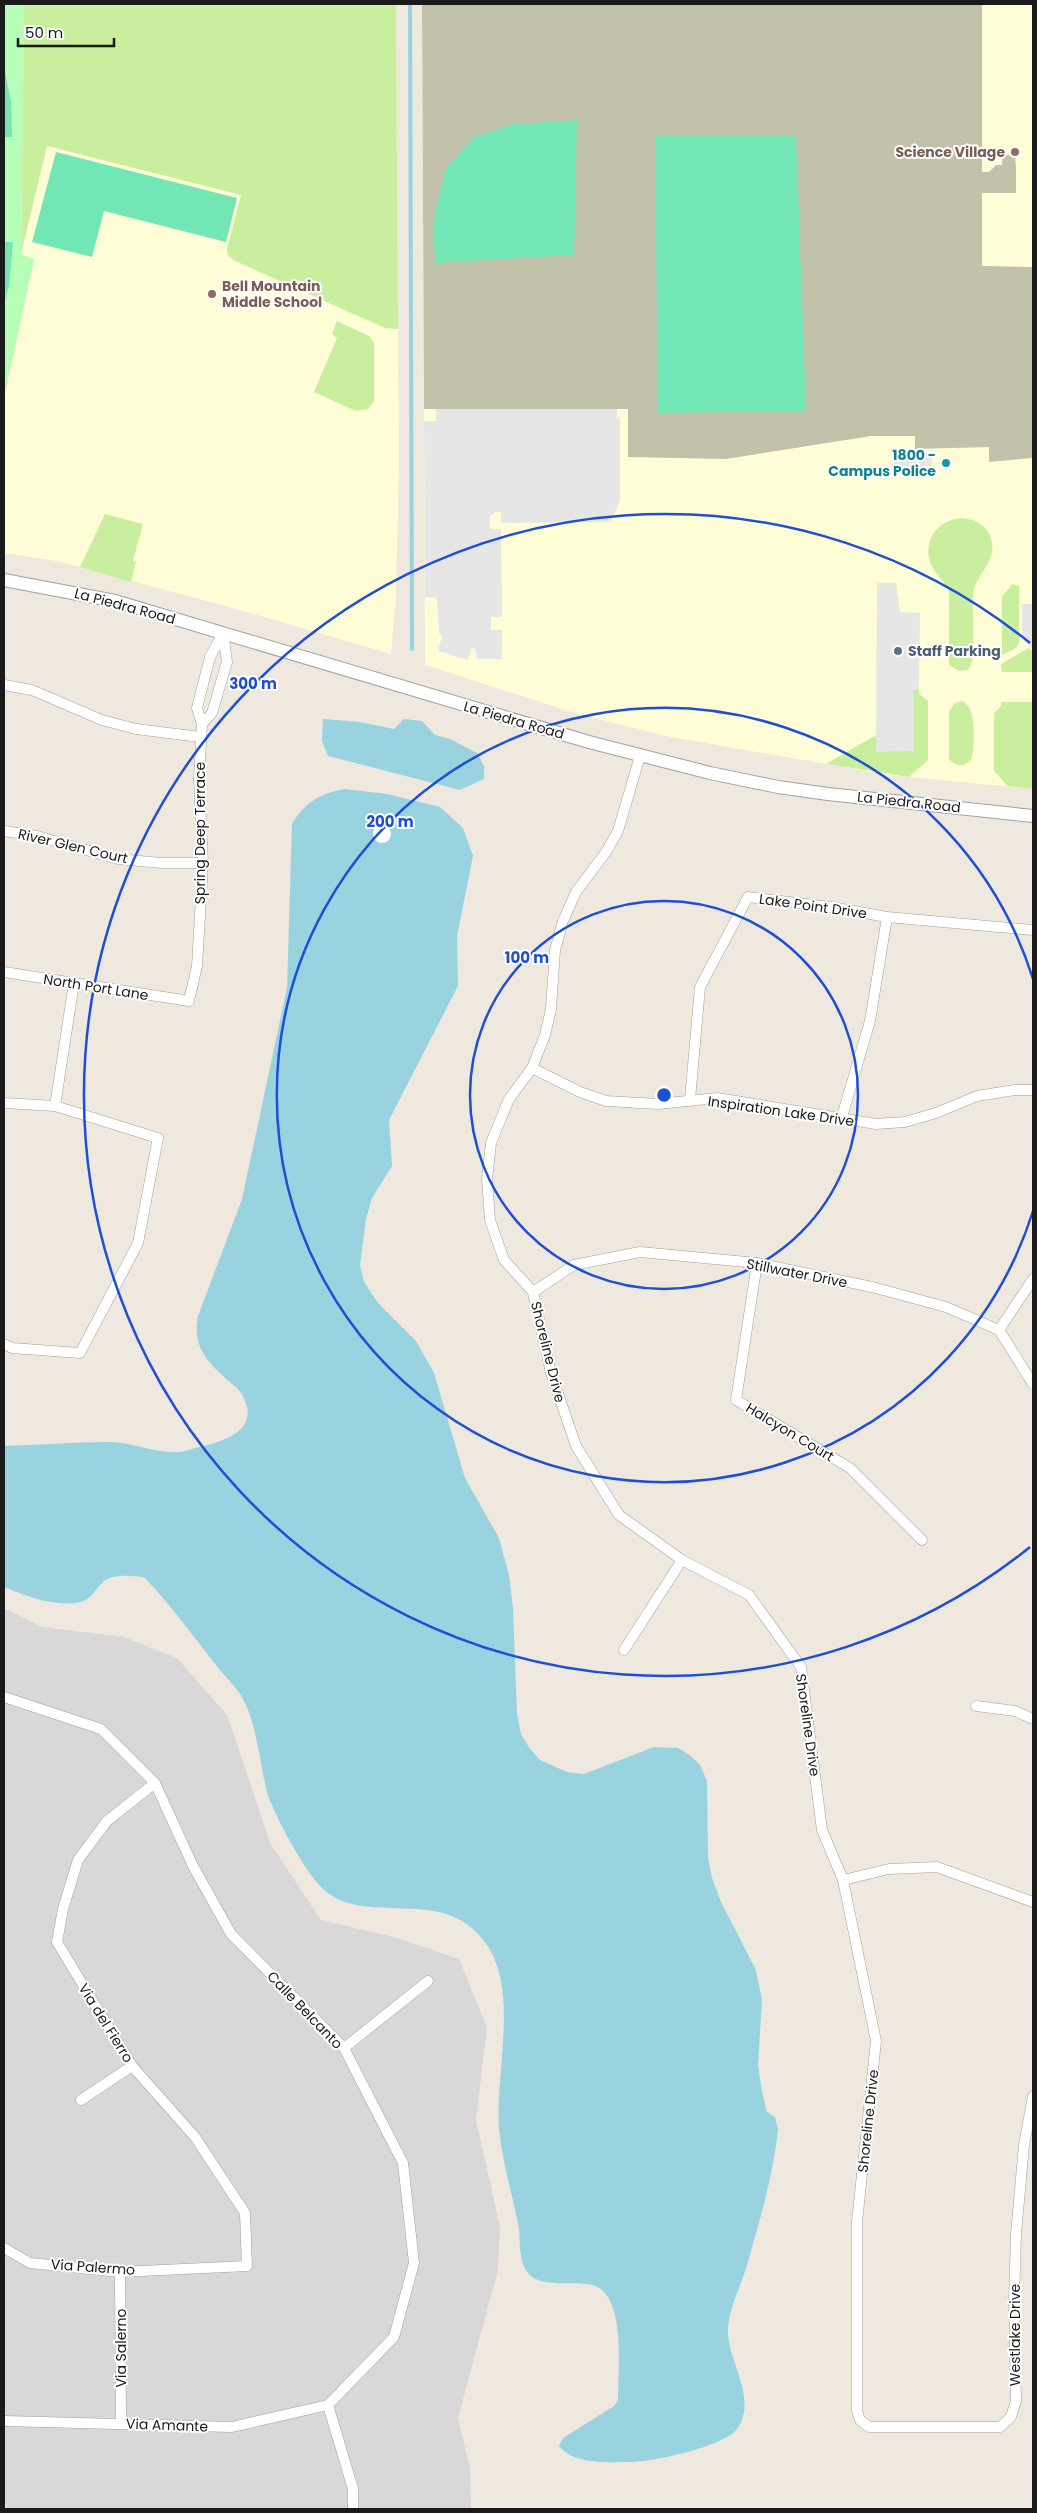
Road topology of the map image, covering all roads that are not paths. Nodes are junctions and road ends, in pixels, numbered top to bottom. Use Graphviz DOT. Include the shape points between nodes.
graph roads {
  1 [pos="4,580"];
  2 [pos="4,584"];
  3 [pos="223,633"];
  4 [pos="4,685"];
  5 [pos="202,724"];
  6 [pos="200,737"];
  7 [pos="640,756"];
  8 [pos="1033,816"];
  9 [pos="4,831"];
  10 [pos="203,863"];
  11 [pos="887,917"];
  12 [pos="1033,930"];
  13 [pos="4,972"];
  14 [pos="74,983"];
  15 [pos="189,1001"];
  16 [pos="532,1068"];
  17 [pos="1033,1090"];
  18 [pos="690,1099"];
  19 [pos="4,1103"];
  20 [pos="54,1106"];
  21 [pos="841,1120"];
  22 [pos="757,1263"];
  23 [pos="1033,1279"];
  24 [pos="533,1292"];
  25 [pos="999,1330"];
  26 [pos="4,1344"];
  27 [pos="1033,1384"];
  28 [pos="922,1540"];
  29 [pos="682,1560"];
  30 [pos="624,1650"];
  31 [pos="4,1697"];
  32 [pos="976,1706"];
  33 [pos="1033,1719"];
  34 [pos="155,1783"];
  35 [pos="843,1880"];
  36 [pos="1033,1902"];
  37 [pos="428,1981"];
  38 [pos="344,2048"];
  39 [pos="132,2066"];
  40 [pos="1033,2096"];
  41 [pos="81,2100"];
  42 [pos="1031,2127"];
  43 [pos="1029,2145"];
  44 [pos="4,2248"];
  45 [pos="247,2266"];
  46 [pos="120,2272"];
  47 [pos="328,2404"];
  48 [pos="860,2420"];
  49 [pos="4,2421"];
  50 [pos="121,2424"];
  51 [pos="353,2509"];
  1 -- 2 [label="street"];
  1 -- 3 [label="street, La Piedra Road" via="114,601"];
  3 -- 5 [label="street, Spring Deep Terrace" via="210,657 197,708"];
  3 -- 5 [label="street, Spring Deep Terrace" via="227,662 212,713"];
  3 -- 7 [label="street, La Piedra Road"];
  4 -- 6 [label="street" via="32,690 119,725"];
  5 -- 6 [label="street, Spring Deep Terrace"];
  6 -- 10 [label="street, Spring Deep Terrace"];
  7 -- 8 [label="street, La Piedra Road" via="778,787"];
  7 -- 16 [label="street, Shoreline Drive" via="618,831 576,892 563,921 555,950 551,1009"];
  9 -- 10 [label="street, River Glen Court" via="38,836 118,859"];
  10 -- 15 [label="street, Spring Deep Terrace" via="197,966"];
  11 -- 12 [label="street, Lake Point Drive"];
  11 -- 18 [label="street, Lake Point Drive" via="748,897 700,987"];
  11 -- 21 [label="street" via="870,1021"];
  13 -- 14 [label="street, North Port Lane"];
  14 -- 15 [label="street, North Port Lane"];
  14 -- 20 [label="street"];
  16 -- 18 [label="street, Inspiration Lake Drive" via="606,1101 658,1104"];
  16 -- 24 [label="street, Shoreline Drive" via="510,1099 491,1143 487,1179 490,1220 504,1260"];
  17 -- 21 [label="street, Inspiration Lake Drive" via="977,1096 905,1122 876,1124"];
  18 -- 21 [label="street, Inspiration Lake Drive" via="717,1098"];
  19 -- 20 [label="street"];
  20 -- 26 [label="street" via="158,1138 138,1244 80,1353 12,1348"];
  22 -- 24 [label="street, Stillwater Drive" via="640,1252 574,1265"];
  22 -- 25 [label="street, Stillwater Drive" via="872,1287 946,1308"];
  22 -- 28 [label="street, Halcyon Court" via="736,1400 850,1468"];
  23 -- 25 [label="street"];
  24 -- 29 [label="street, Shoreline Drive" via="551,1373 576,1446 619,1515"];
  25 -- 27 [label="street"];
  29 -- 30 [label="street"];
  29 -- 35 [label="street, Shoreline Drive" via="749,1595 801,1667 822,1830"];
  31 -- 34 [label="street, Calle Belcanto" via="100,1729"];
  32 -- 33 [label="street" via="1015,1711"];
  34 -- 38 [label="street, Calle Belcanto" via="193,1866 231,1934"];
  34 -- 39 [label="street, Via del Fierro" via="107,1821 78,1860 57,1942"];
  35 -- 36 [label="street" via="889,1869 936,1867"];
  35 -- 48 [label="street, Shoreline Drive" via="876,2040 857,2222 857,2411"];
  37 -- 38 [label="street"];
  38 -- 47 [label="street, Calle Belcanto" via="403,2163 414,2262 394,2337"];
  39 -- 41 [label="street"];
  39 -- 45 [label="street, Via del Fierro" via="195,2137 245,2213"];
  40 -- 42 [label="street, Westlake Drive"];
  42 -- 43 [label="street, Westlake Drive"];
  43 -- 48 [label="street, Westlake Drive" via="1016,2234 1016,2401 1011,2417 1000,2427 869,2427"];
  44 -- 46 [label="street, Via Palermo" via="30,2262"];
  45 -- 46 [label="street, Via Palermo"];
  46 -- 50 [label="street, Via Salerno"];
  47 -- 50 [label="street, Via Amante" via="232,2427"];
  47 -- 51 [label="street" via="353,2490"];
  49 -- 50 [label="street, Via Amante"];
}
